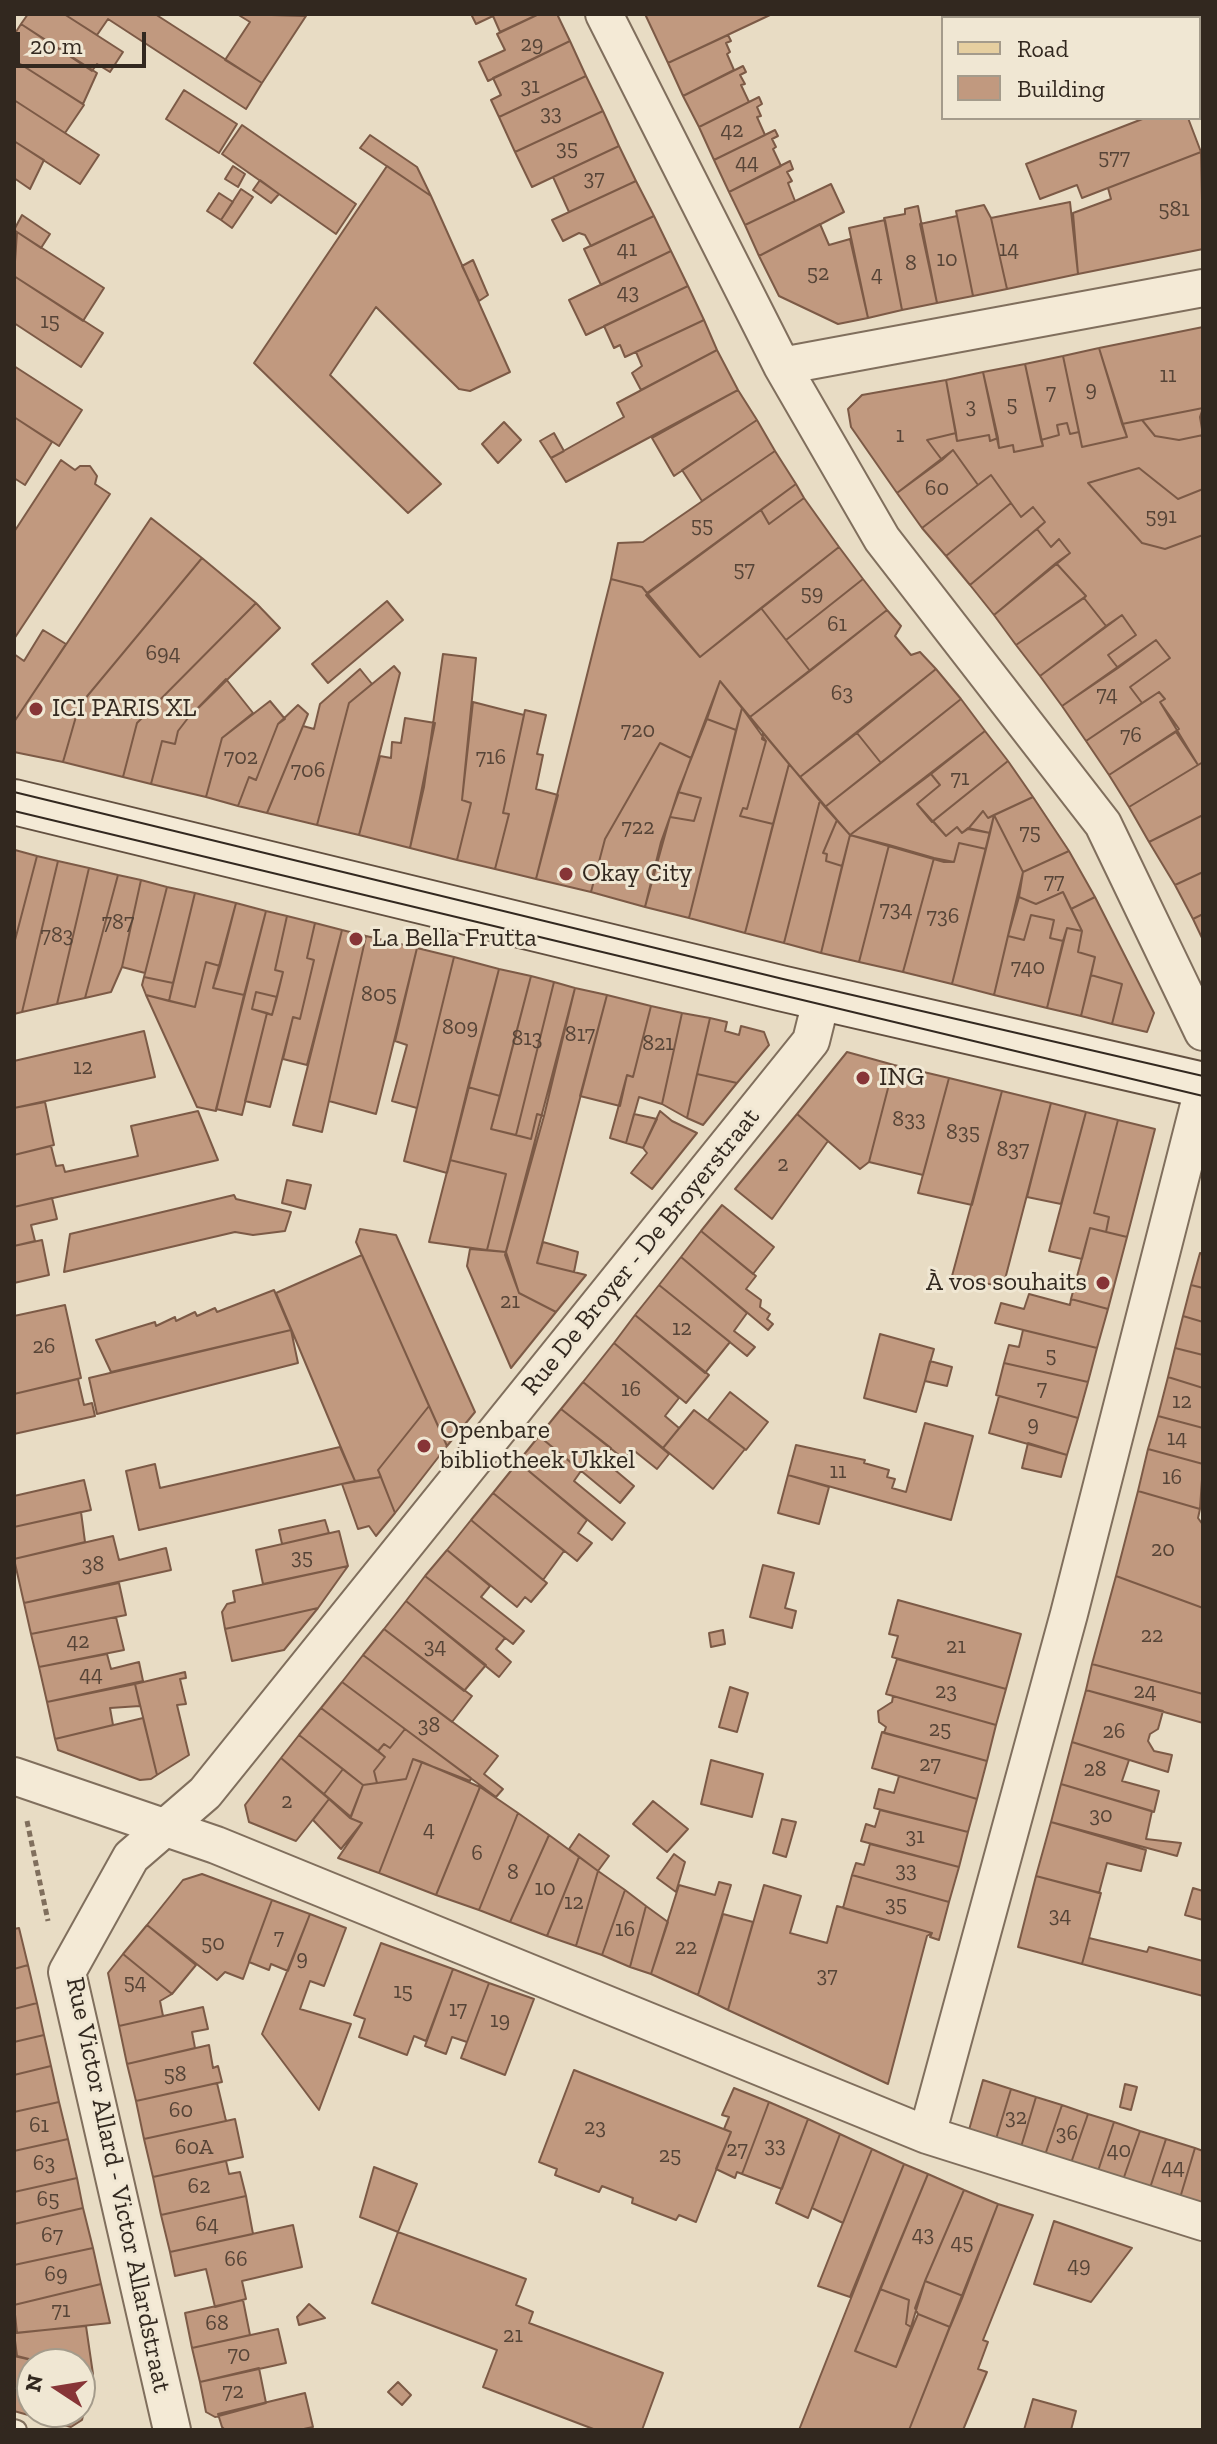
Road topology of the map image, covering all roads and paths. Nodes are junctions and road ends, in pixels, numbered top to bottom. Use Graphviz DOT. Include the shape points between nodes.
graph roads {
  1 [pos="604,14"];
  2 [pos="1203,288"];
  3 [pos="782,366"];
  4 [pos="14,802"];
  5 [pos="822,997"];
  6 [pos="1203,1032"];
  7 [pos="1203,1087"];
  8 [pos="15,1771"];
  9 [pos="165,1828"];
  10 [pos="67,1972"];
  11 [pos="927,2135"];
  12 [pos="1203,2222"];
  13 [pos="172,2430"];
  1 -- 3 [label="street"];
  2 -- 3 [label="street"];
  3 -- 6 [label="street" via="882,539 1103,824"];
  4 -- 5 [label="main road"];
  5 -- 7 [label="main road"];
  5 -- 9 [label="street, Rue De Broyer - De Broyerstraat" via="811,1041 205,1793"];
  7 -- 11 [label="street" via="1069,1614"];
  8 -- 9 [label="street"];
  8 -- 10 [label="path" via="54,1948"];
  9 -- 10 [label="street, Rue Victor Allard - Victor Allardstraat" via="131,1857"];
  9 -- 11 [label="street"];
  10 -- 13 [label="street, Rue Victor Allard - Victor Allardstraat"];
  11 -- 12 [label="street"];
}
